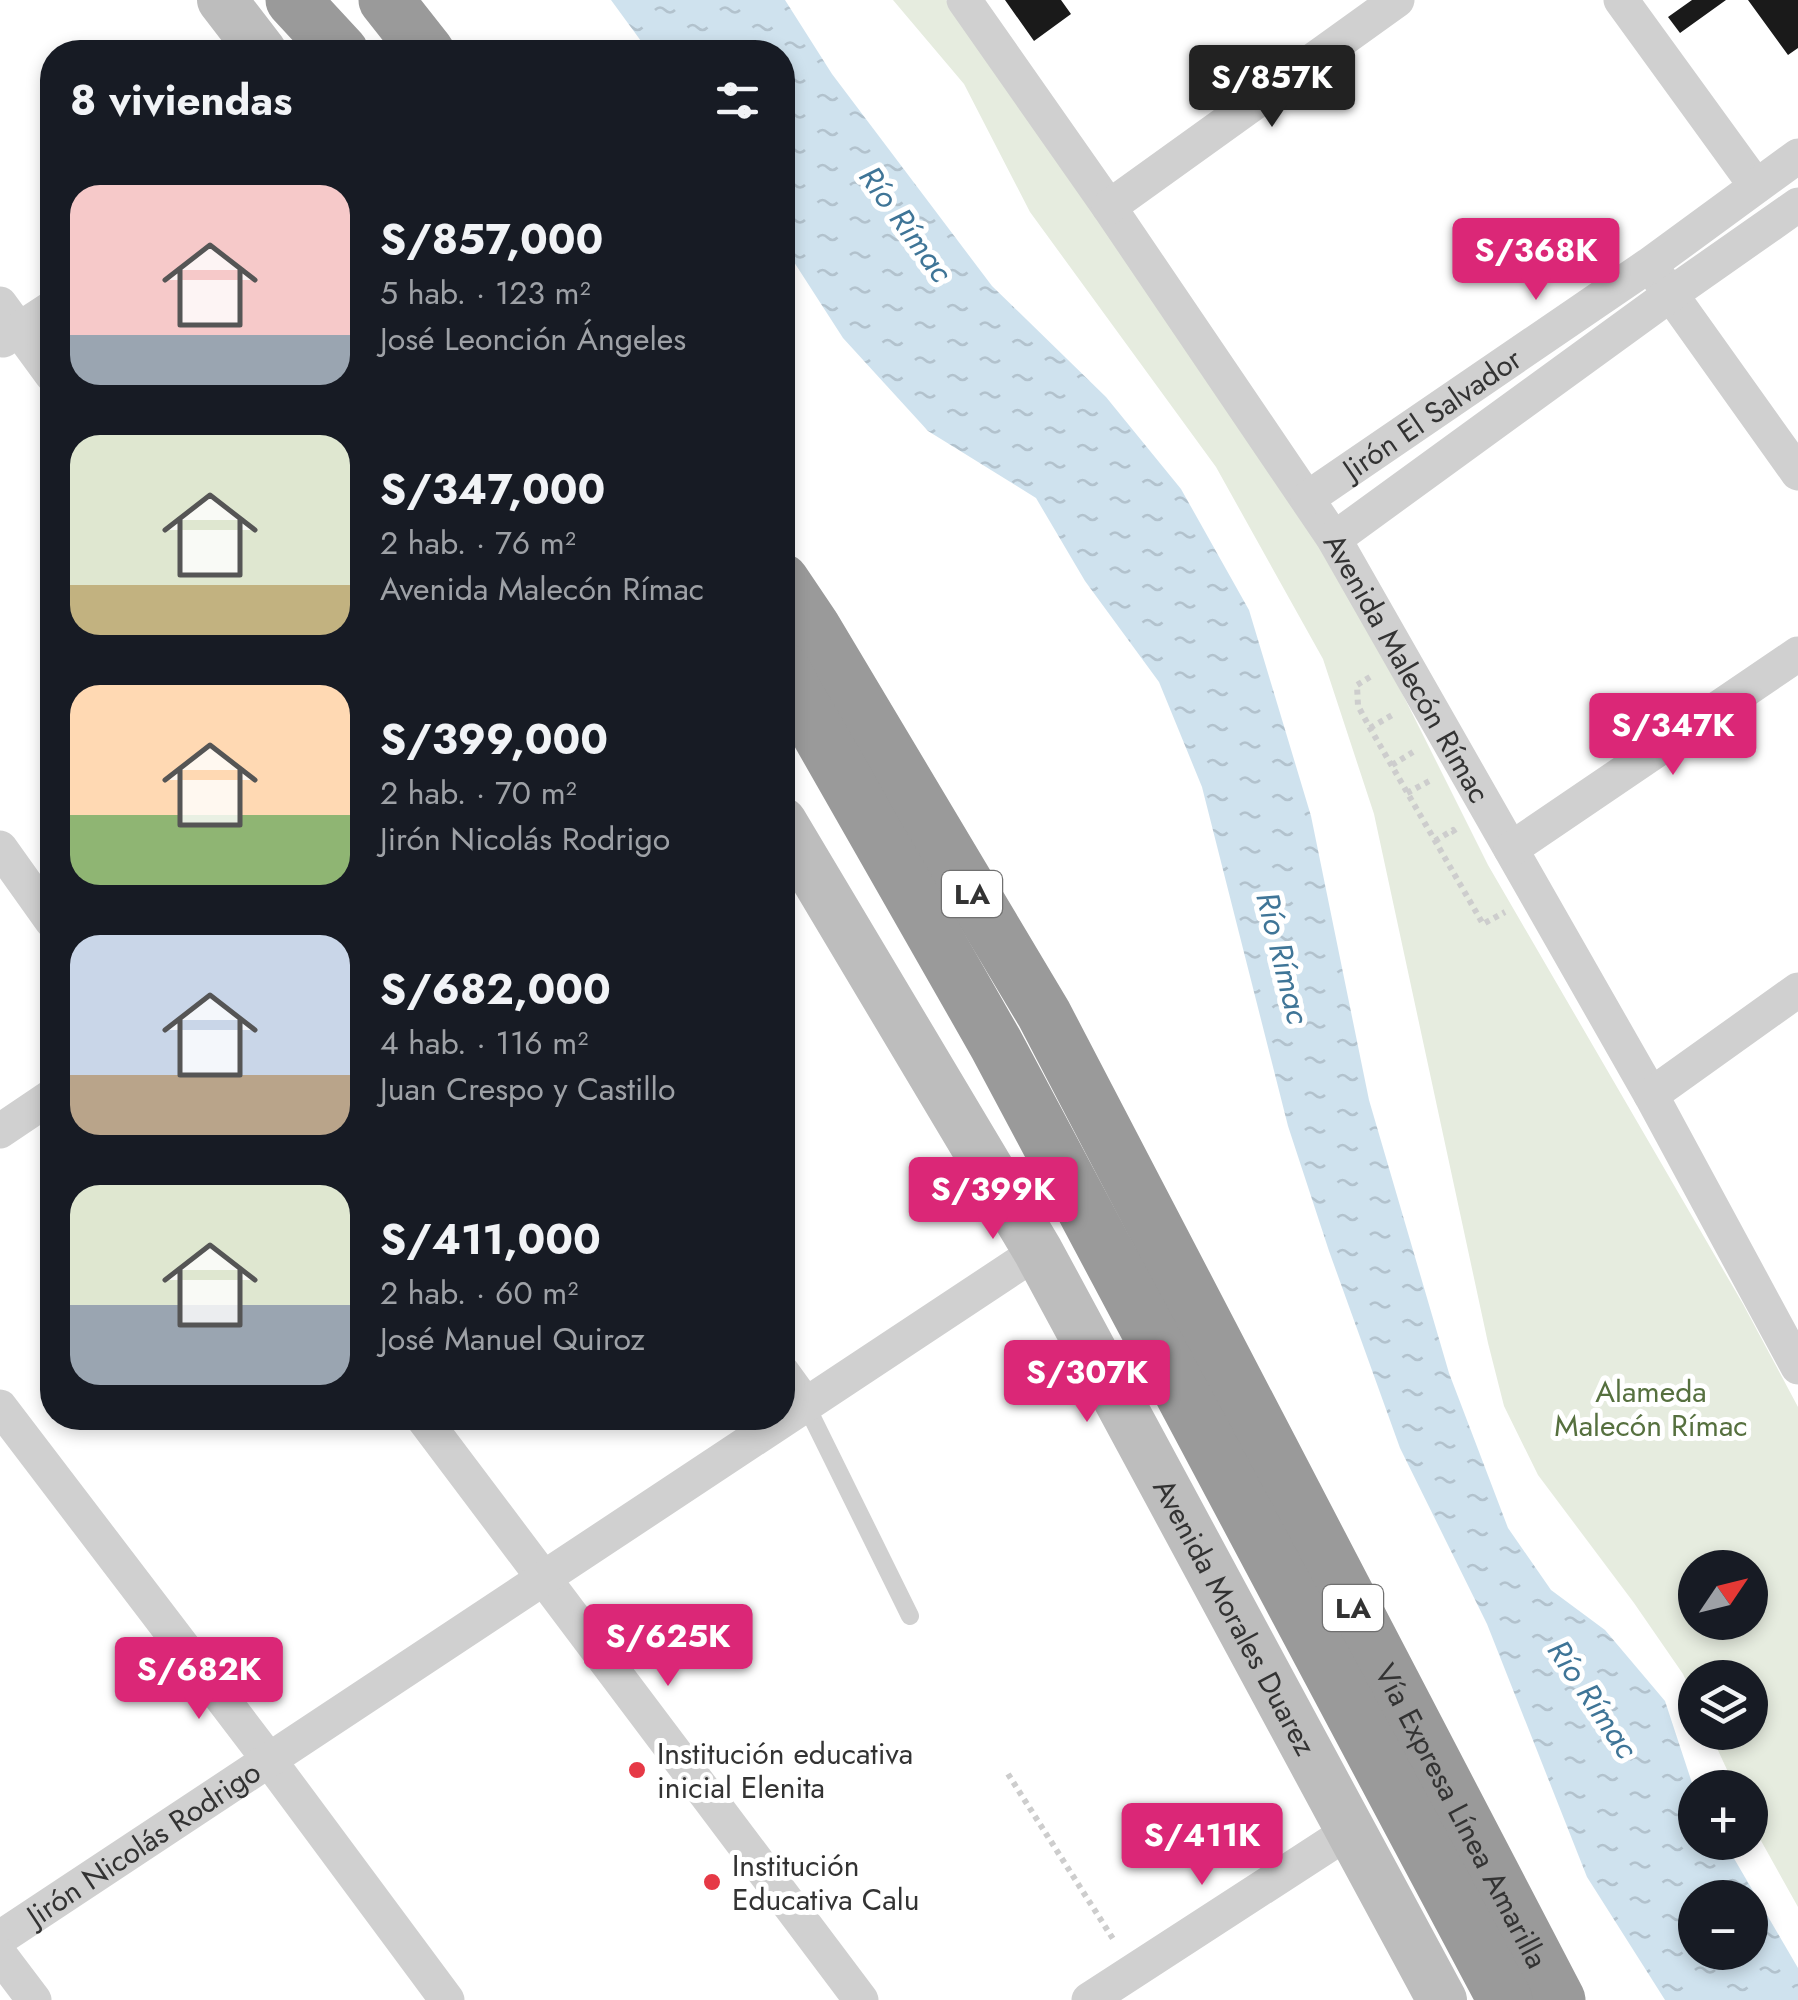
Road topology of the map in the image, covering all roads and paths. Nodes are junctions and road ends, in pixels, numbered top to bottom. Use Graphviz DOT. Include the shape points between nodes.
graph roads {
  1 [pos="222,0"];
  2 [pos="293,0"];
  3 [pos="322,0"];
  4 [pos="386,0"];
  5 [pos="964,0"];
  6 [pos="1397,0"];
  7 [pos="1621,0"];
  8 [pos="253,40"];
  9 [pos="330,40"];
  10 [pos="352,40"];
  11 [pos="418,40"];
  12 [pos="1798,156"];
  13 [pos="1756,186"];
  14 [pos="1798,206"];
  15 [pos="1110,207"];
  16 [pos="1649,264"];
  17 [pos="1671,294"];
  18 [pos="40,312"];
  19 [pos="6,325"];
  20 [pos="40,361"];
  21 [pos="1798,472"];
  22 [pos="1308,498"];
  23 [pos="1334,538"];
  24 [pos="795,600"];
  25 [pos="1798,654"];
  26 [pos="1380,672"];
  27 [pos="795,692"];
  28 [pos="1400,711"];
  29 [pos="1370,728"];
  30 [pos="1418,748"];
  31 [pos="1392,765"];
  32 [pos="795,844"];
  33 [pos="0,848"];
  34 [pos="1510,849"];
  35 [pos="40,904"];
  36 [pos="1508,910"];
  37 [pos="1798,990"];
  38 [pos="1651,1095"];
  39 [pos="40,1104"];
  40 [pos="0,1131"];
  41 [pos="1038,1250"];
  42 [pos="1798,1367"];
  43 [pos="795,1389"];
  44 [pos="806,1404"];
  45 [pos="0,1407"];
  46 [pos="795,1411"];
  47 [pos="432,1430"];
  48 [pos="767,1430"];
  49 [pos="544,1578"];
  50 [pos="910,1616"];
  51 [pos="269,1760"];
  52 [pos="1008,1774"];
  53 [pos="1350,1830"];
  54 [pos="0,1938"];
  55 [pos="0,1955"];
  56 [pos="1134,1971"];
  57 [pos="1543,1995"];
  58 [pos="34,2000"];
  59 [pos="447,2000"];
  60 [pos="862,2000"];
  61 [pos="1090,2000"];
  62 [pos="1442,2000"];
  1 -- 8 [label="main road"];
  2 -- 9 [label="highway"];
  3 -- 10 [label="highway"];
  4 -- 11 [label="highway"];
  5 -- 15 [label="street, Avenida Malecón Rímac"];
  6 -- 15 [label="street"];
  7 -- 13 [label="street"];
  12 -- 13 [label="street, Jirón El Salvador"];
  13 -- 16 [label="street, Jirón El Salvador"];
  14 -- 17 [label="street, Jirón El Salvador"];
  15 -- 22 [label="street, Avenida Malecón Rímac"];
  16 -- 17 [label="street"];
  16 -- 22 [label="street, Jirón El Salvador"];
  17 -- 21 [label="street"];
  17 -- 23 [label="street, Jirón El Salvador"];
  18 -- 19 [label="street"];
  19 -- 20 [label="street"];
  22 -- 23 [label="street, Avenida Malecón Rímac"];
  23 -- 34 [label="street, Avenida Malecón Rímac"];
  24 -- 57 [label="highway, Vía Expresa Línea Amarilla / LA" via="1044,1014"];
  25 -- 34 [label="street"];
  26 -- 29 [label="path" via="1357,684 1358,706"];
  27 -- 57 [label="highway, Vía Expresa Línea Amarilla / LA"];
  28 -- 29 [label="path"];
  29 -- 31 [label="path"];
  30 -- 31 [label="path"];
  31 -- 36 [label="path" via="1483,924"];
  32 -- 41 [label="main road, Avenida Morales Duarez"];
  33 -- 35 [label="street"];
  34 -- 38 [label="street, Avenida Malecón Rímac"];
  37 -- 38 [label="street"];
  38 -- 42 [label="street, Avenida Malecón Rímac"];
  39 -- 40 [label="street"];
  41 -- 44 [label="street, Jirón Nicolás Rodrigo"];
  41 -- 53 [label="main road, Avenida Morales Duarez"];
  43 -- 44 [label="street"];
  44 -- 46 [label="street, Jirón Nicolás Rodrigo"];
  44 -- 50 [label="lane"];
  45 -- 51 [label="street"];
  47 -- 49 [label="street"];
  48 -- 49 [label="street, Jirón Nicolás Rodrigo"];
  49 -- 51 [label="street, Jirón Nicolás Rodrigo"];
  49 -- 60 [label="street"];
  51 -- 54 [label="street, Jirón Nicolás Rodrigo"];
  51 -- 59 [label="street"];
  52 -- 56 [label="path"];
  53 -- 56 [label="street"];
  53 -- 62 [label="main road, Avenida Morales Duarez"];
  55 -- 58 [label="street"];
  56 -- 61 [label="street"];
}
